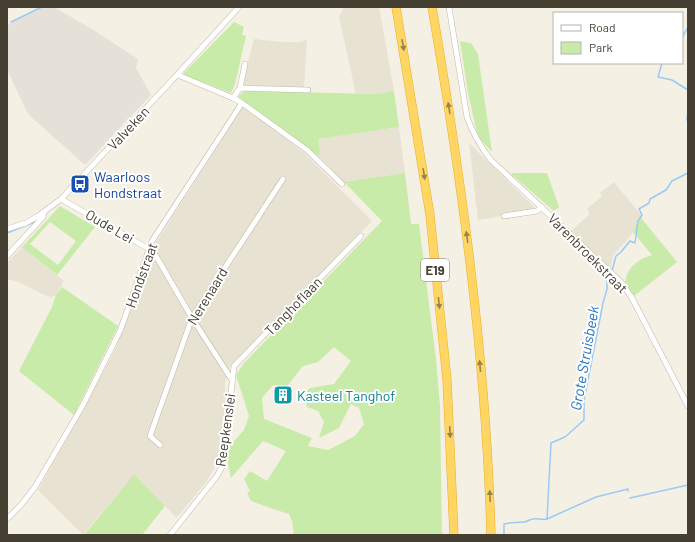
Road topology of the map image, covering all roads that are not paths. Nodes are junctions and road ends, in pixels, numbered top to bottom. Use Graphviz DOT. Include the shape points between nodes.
graph roads {
  1 [pos="240,7"];
  2 [pos="396,7"];
  3 [pos="432,7"];
  4 [pos="449,7"];
  5 [pos="245,64"];
  6 [pos="178,75"];
  7 [pos="240,88"];
  8 [pos="308,90"];
  9 [pos="233,98"];
  10 [pos="242,103"];
  11 [pos="283,178"];
  12 [pos="342,184"];
  13 [pos="61,199"];
  14 [pos="542,207"];
  15 [pos="44,213"];
  16 [pos="504,216"];
  17 [pos="7,229"];
  18 [pos="361,236"];
  19 [pos="149,249"];
  20 [pos="7,256"];
  21 [pos="192,318"];
  22 [pos="232,380"];
  23 [pos="688,406"];
  24 [pos="160,445"];
  25 [pos="7,519"];
  26 [pos="170,535"];
  27 [pos="454,535"];
  28 [pos="491,535"];
  1 -- 6 [label="street, Valveken"];
  2 -- 27 [label="highway, E19, one-way" via="430,215 447,380"];
  28 -- 3 [label="highway, E19, one-way" via="490,486 470,259"];
  4 -- 14 [label="street, Varenbroekstraat" via="472,132 491,160"];
  5 -- 7 [label="street"];
  6 -- 9 [label="street"];
  6 -- 13 [label="street, Valveken"];
  7 -- 8 [label="street"];
  7 -- 9 [label="street"];
  9 -- 10 [label="street"];
  10 -- 12 [label="street" via="307,150"];
  10 -- 19 [label="street, Hondstraat"];
  11 -- 21 [label="street, Nerenaard"];
  13 -- 15 [label="street, Valveken"];
  13 -- 19 [label="street, Oude Lei"];
  14 -- 16 [label="street, Varenbroekstraat" via="537,211"];
  14 -- 23 [label="street, Varenbroekstraat" via="627,289"];
  15 -- 17 [label="street" via="26,223"];
  15 -- 20 [label="street"];
  18 -- 22 [label="street, Tanghoflaan" via="234,366"];
  19 -- 21 [label="street, Oude Lei" via="156,256"];
  19 -- 25 [label="street, Hondstraat" via="120,331 83,405 35,487"];
  21 -- 22 [label="street, Oude Lei"];
  21 -- 24 [label="street, Nerenaard" via="150,436"];
  22 -- 26 [label="street, Reepkenslei" via="223,465"];
}
